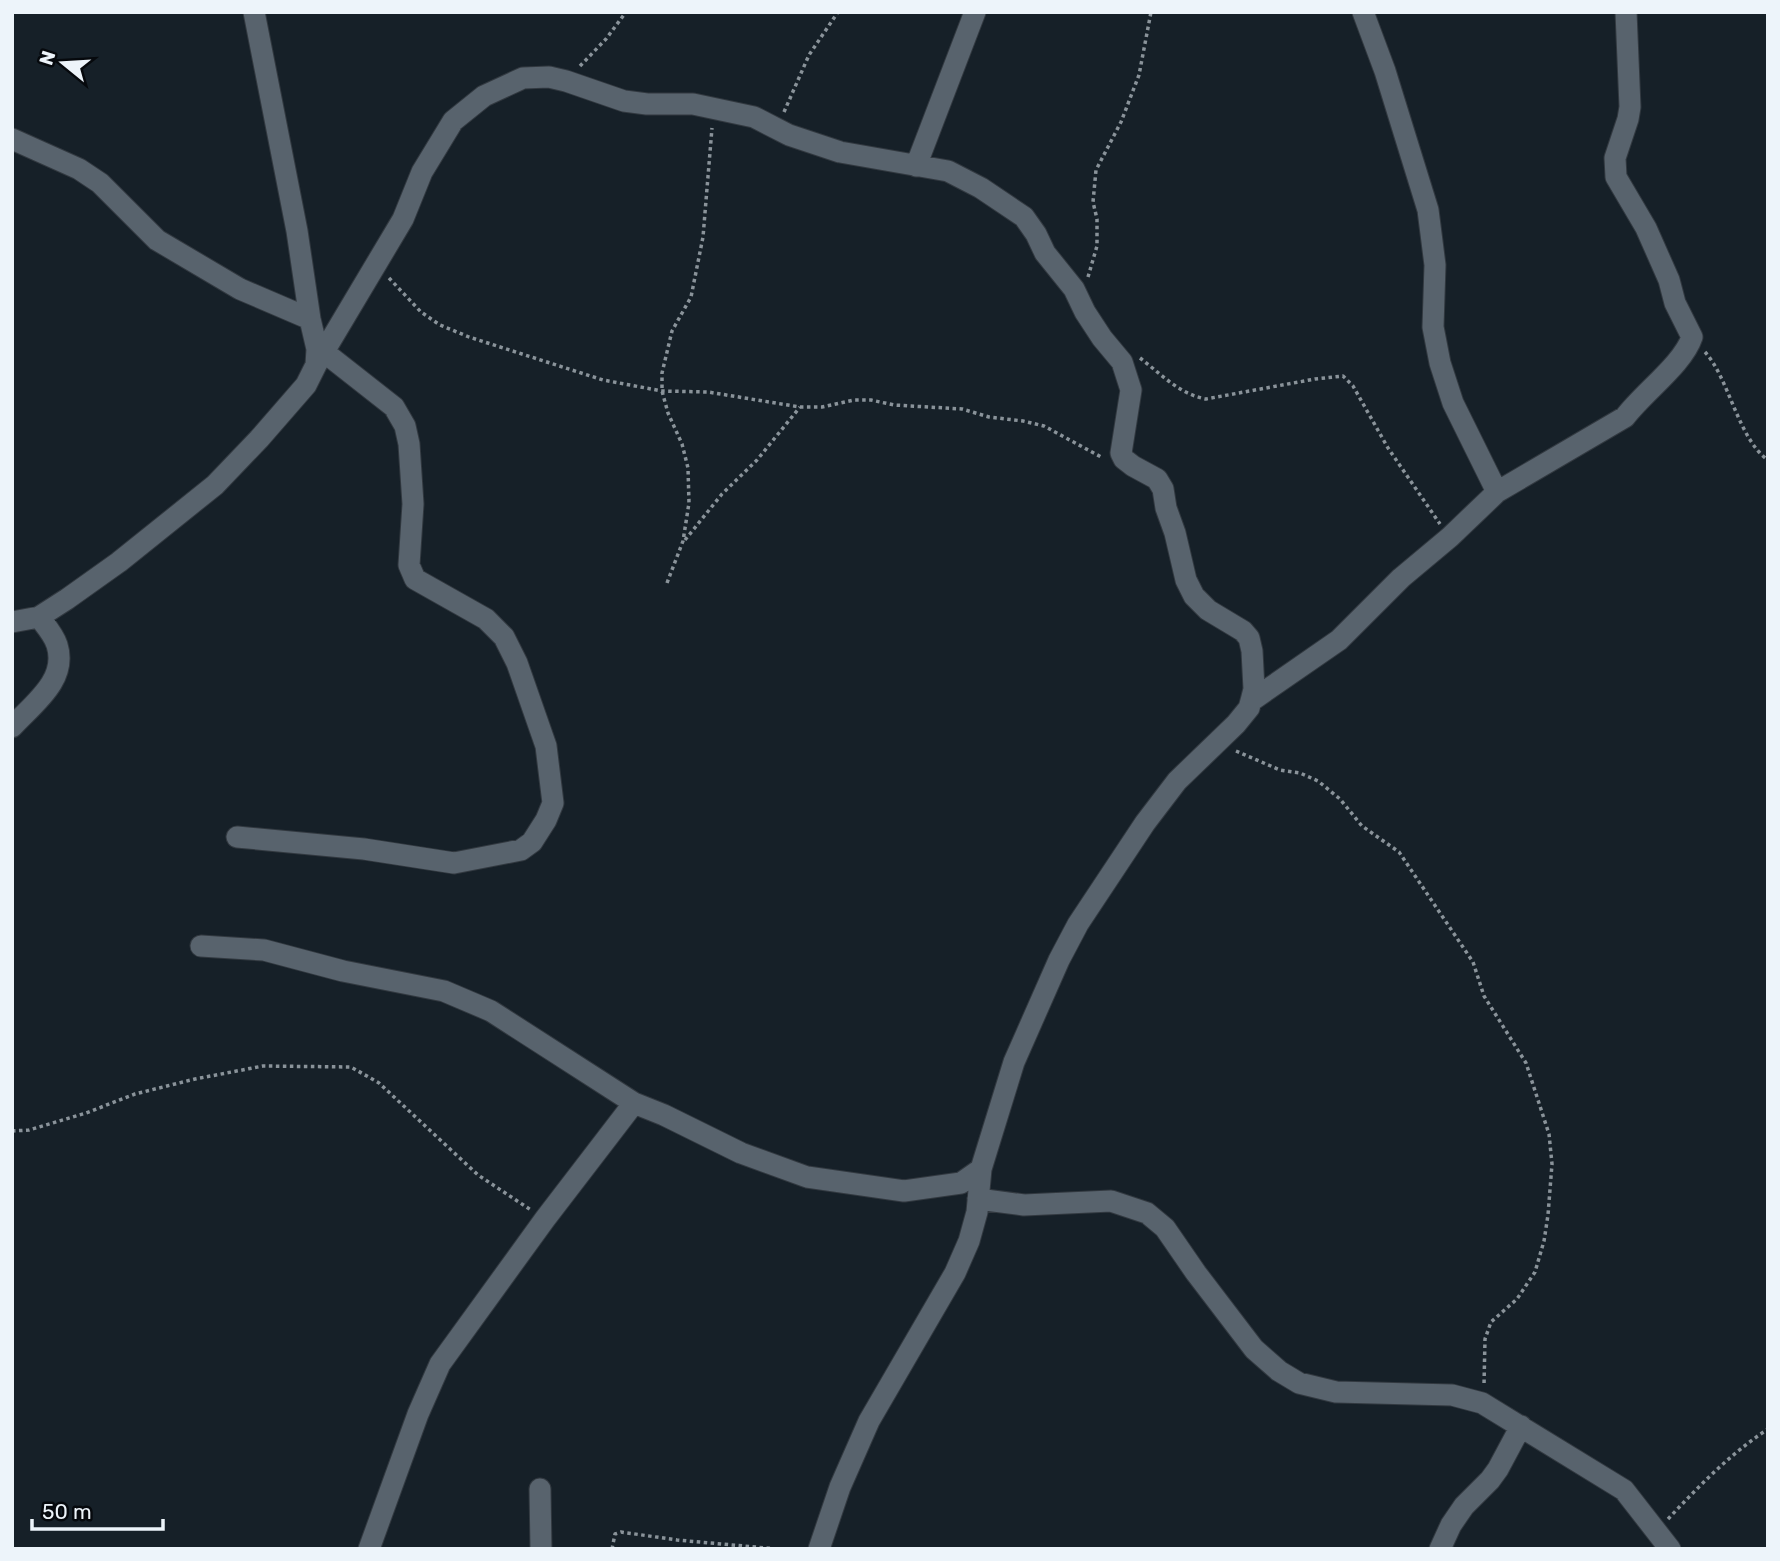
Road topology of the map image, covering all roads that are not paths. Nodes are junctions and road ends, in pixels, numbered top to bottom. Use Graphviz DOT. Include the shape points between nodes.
graph roads {
  1 [pos="254,12"];
  2 [pos="1363,12"];
  3 [pos="1626,12"];
  4 [pos="973,14"];
  5 [pos="12,139"];
  6 [pos="916,166"];
  7 [pos="310,319"];
  8 [pos="320,358"];
  9 [pos="1497,492"];
  10 [pos="39,617"];
  11 [pos="12,622"];
  12 [pos="1251,701"];
  13 [pos="12,727"];
  14 [pos="237,837"];
  15 [pos="201,946"];
  16 [pos="635,1103"];
  17 [pos="981,1168"];
  18 [pos="978,1199"];
  19 [pos="1521,1426"];
  20 [pos="540,1489"];
  21 [pos="1667,1544"];
  22 [pos="369,1549"];
  23 [pos="541,1549"];
  24 [pos="818,1549"];
  25 [pos="1440,1549"];
  1 -- 7 [label="street"];
  2 -- 9 [label="street" via="1427,210 1435,265 1433,327 1440,363 1452,403"];
  3 -- 9 [label="street" via="1630,107 1614,166 1692,337 1688,351 1625,417"];
  4 -- 6 [label="street"];
  5 -- 7 [label="street" via="100,183 157,240 240,289"];
  6 -- 8 [label="street" via="839,152 754,117 714,107 624,101 566,80 523,78 484,96 453,121"];
  6 -- 12 [label="street" via="948,170 1024,218 1122,362 1131,390 1121,453 1133,466 1157,479 1163,489 1194,596 1249,638"];
  7 -- 8 [label="street"];
  8 -- 10 [label="street" via="298,394 215,485 119,562"];
  8 -- 14 [label="street" via="394,407 405,426 413,504 409,565 415,579 486,619 504,637 546,747 553,803 532,842 521,849 454,863"];
  9 -- 12 [label="street" via="1339,640"];
  10 -- 11 [label="street"];
  10 -- 13 [label="street" via="56,643 60,662 54,682"];
  12 -- 17 [label="street" via="1145,823 1072,936 1014,1062"];
  15 -- 16 [label="street" via="264,950 443,991 491,1011"];
  16 -- 17 [label="street" via="750,1157 807,1177 904,1191 961,1183"];
  16 -- 22 [label="street" via="440,1364"];
  17 -- 18 [label="street"];
  18 -- 19 [label="street" via="1024,1205 1111,1201 1147,1213 1165,1228 1254,1349 1299,1383 1336,1392 1452,1395 1482,1403"];
  18 -- 24 [label="street" via="956,1273 869,1421"];
  19 -- 21 [label="street" via="1624,1490"];
  19 -- 25 [label="street" via="1498,1469 1464,1506"];
  20 -- 23 [label="street"];
}
